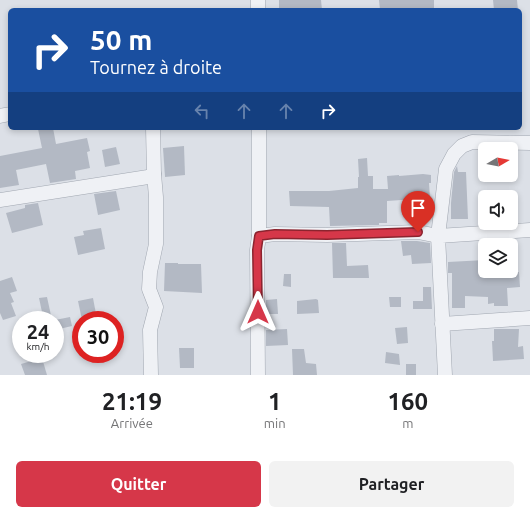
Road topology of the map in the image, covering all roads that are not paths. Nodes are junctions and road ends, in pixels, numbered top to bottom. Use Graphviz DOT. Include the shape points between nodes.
graph roads {
  1 [pos="152,130"];
  2 [pos="259,130"];
  3 [pos="530,143"];
  4 [pos="154,174"];
  5 [pos="0,200"];
  6 [pos="530,230"];
  7 [pos="259,236"];
  8 [pos="438,236"];
  9 [pos="530,318"];
  10 [pos="442,324"];
  11 [pos="151,375"];
  12 [pos="258,375"];
  13 [pos="445,375"];
  1 -- 4 [label="street"];
  2 -- 7 [label="street"];
  3 -- 8 [label="street" via="472,142 462,146 454,154 446,170"];
  4 -- 5 [label="street" via="140,179"];
  4 -- 11 [label="street" via="156,244 149,289 156,307 150,330"];
  6 -- 8 [label="street"];
  7 -- 8 [label="street" via="418,232"];
  7 -- 12 [label="street"];
  8 -- 10 [label="street"];
  9 -- 10 [label="street"];
  10 -- 13 [label="street"];
}
